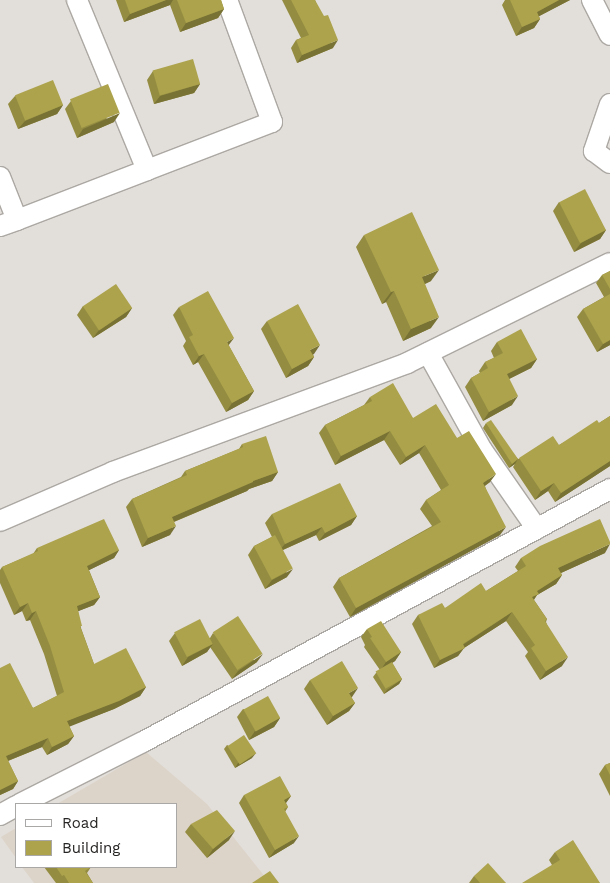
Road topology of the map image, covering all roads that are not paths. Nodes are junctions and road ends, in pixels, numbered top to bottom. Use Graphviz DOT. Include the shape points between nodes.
graph roads {
  1 [pos="77,0"];
  2 [pos="227,0"];
  3 [pos="592,0"];
  4 [pos="610,35"];
  5 [pos="610,104"];
  6 [pos="610,163"];
  7 [pos="146,170"];
  8 [pos="0,178"];
  9 [pos="8,223"];
  10 [pos="610,263"];
  11 [pos="428,353"];
  12 [pos="610,489"];
  13 [pos="0,521"];
  14 [pos="537,529"];
  15 [pos="22,803"];
  16 [pos="15,807"];
  17 [pos="0,815"];
  1 -- 7 [label="street"];
  2 -- 7 [label="street" via="272,122"];
  3 -- 4 [label="street"];
  5 -- 6 [label="street" via="594,151"];
  7 -- 9 [label="street"];
  8 -- 9 [label="street"];
  10 -- 11 [label="street"];
  11 -- 13 [label="street" via="388,371 112,472"];
  11 -- 14 [label="street" via="482,450"];
  12 -- 14 [label="street"];
  14 -- 15 [label="street" via="143,742"];
  16 -- 17 [label="street"];
}
